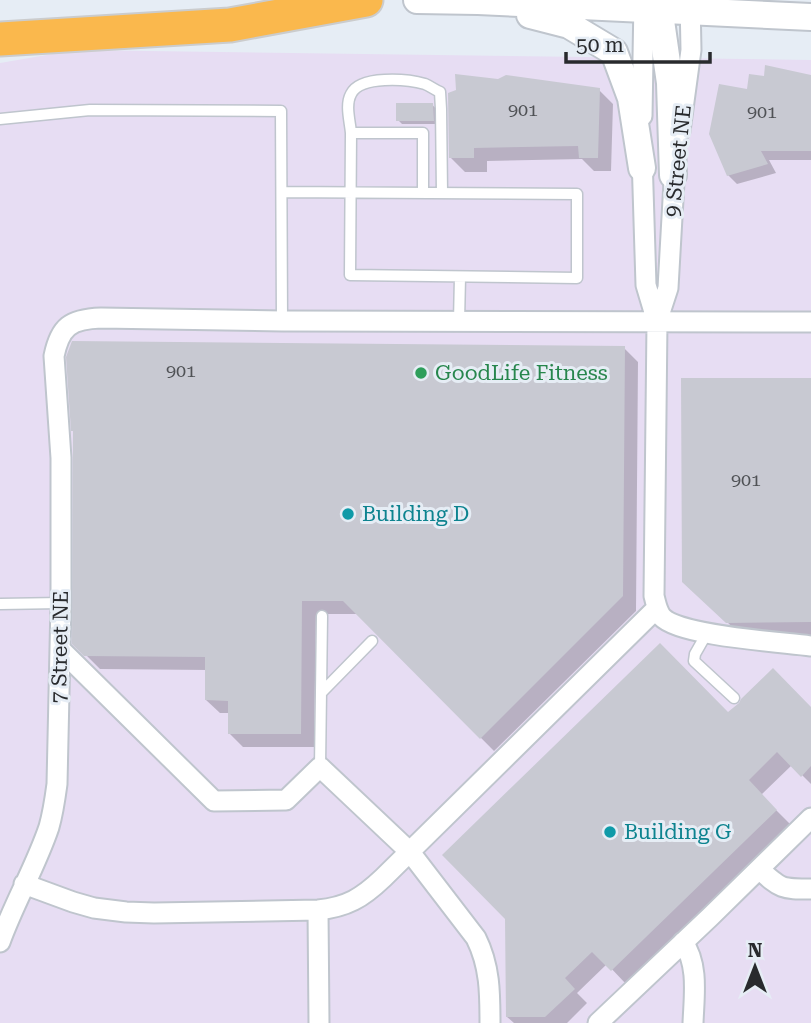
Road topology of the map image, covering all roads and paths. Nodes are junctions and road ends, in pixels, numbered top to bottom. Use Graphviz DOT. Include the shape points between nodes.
graph roads {
  1 [pos="366,0"];
  2 [pos="417,0"];
  3 [pos="478,1"];
  4 [pos="666,4"];
  5 [pos="811,17"];
  6 [pos="0,39"];
  7 [pos="0,119"];
  8 [pos="351,133"];
  9 [pos="642,168"];
  10 [pos="673,175"];
  11 [pos="282,192"];
  12 [pos="352,192"];
  13 [pos="423,193"];
  14 [pos="442,193"];
  15 [pos="460,277"];
  16 [pos="282,321"];
  17 [pos="459,321"];
  18 [pos="657,321"];
  19 [pos="811,322"];
  20 [pos="61,603"];
  21 [pos="0,604"];
  22 [pos="657,608"];
  23 [pos="322,616"];
  24 [pos="707,633"];
  25 [pos="372,641"];
  26 [pos="811,646"];
  27 [pos="60,649"];
  28 [pos="321,693"];
  29 [pos="734,698"];
  30 [pos="320,767"];
  31 [pos="811,818"];
  32 [pos="410,852"];
  33 [pos="760,869"];
  34 [pos="24,884"];
  35 [pos="811,889"];
  36 [pos="318,910"];
  37 [pos="0,942"];
  38 [pos="683,942"];
  39 [pos="319,1023"];
  40 [pos="490,1023"];
  41 [pos="598,1023"];
  42 [pos="693,1023"];
  1 -- 6 [label="highway" via="230,25"];
  2 -- 3 [label="street"];
  3 -- 4 [label="street"];
  3 -- 9 [label="street" via="569,25 614,52 631,97"];
  4 -- 5 [label="street"];
  4 -- 9 [label="street, 9 Street NE"];
  4 -- 10 [label="street"];
  7 -- 11 [label="lane" via="90,110 281,111"];
  8 -- 12 [label="lane"];
  8 -- 13 [label="lane" via="424,133"];
  8 -- 14 [label="lane" via="349,97 365,83 398,80 425,84 440,92"];
  9 -- 18 [label="street, 9 Street NE" via="646,285"];
  10 -- 18 [label="street, 9 Street NE" via="668,288"];
  11 -- 12 [label="lane"];
  11 -- 16 [label="lane"];
  12 -- 13 [label="lane"];
  12 -- 15 [label="lane" via="350,275"];
  13 -- 14 [label="lane"];
  14 -- 15 [label="lane" via="577,194 577,278"];
  15 -- 17 [label="lane"];
  16 -- 17 [label="street"];
  16 -- 20 [label="street, 7 Street NE" via="87,318 63,330 54,356 61,458"];
  17 -- 18 [label="street"];
  18 -- 19 [label="street"];
  18 -- 22 [label="street, 9 Street NE"];
  20 -- 21 [label="lane"];
  20 -- 27 [label="street, 7 Street NE"];
  22 -- 24 [label="street" via="662,618"];
  22 -- 32 [label="street"];
  23 -- 28 [label="lane"];
  24 -- 26 [label="street"];
  24 -- 29 [label="lane" via="694,661"];
  25 -- 28 [label="lane"];
  27 -- 30 [label="street" via="214,801 286,800"];
  27 -- 34 [label="street, 7 Street NE" via="54,809"];
  28 -- 30 [label="lane"];
  30 -- 32 [label="street"];
  31 -- 33 [label="street"];
  32 -- 36 [label="street" via="351,903"];
  32 -- 40 [label="street" via="483,952 490,984"];
  33 -- 35 [label="street" via="778,886"];
  33 -- 38 [label="street"];
  34 -- 36 [label="street" via="83,905 126,912"];
  34 -- 37 [label="street, 7 Street NE"];
  36 -- 39 [label="street"];
  38 -- 41 [label="street"];
  38 -- 42 [label="street" via="693,964"];
}
